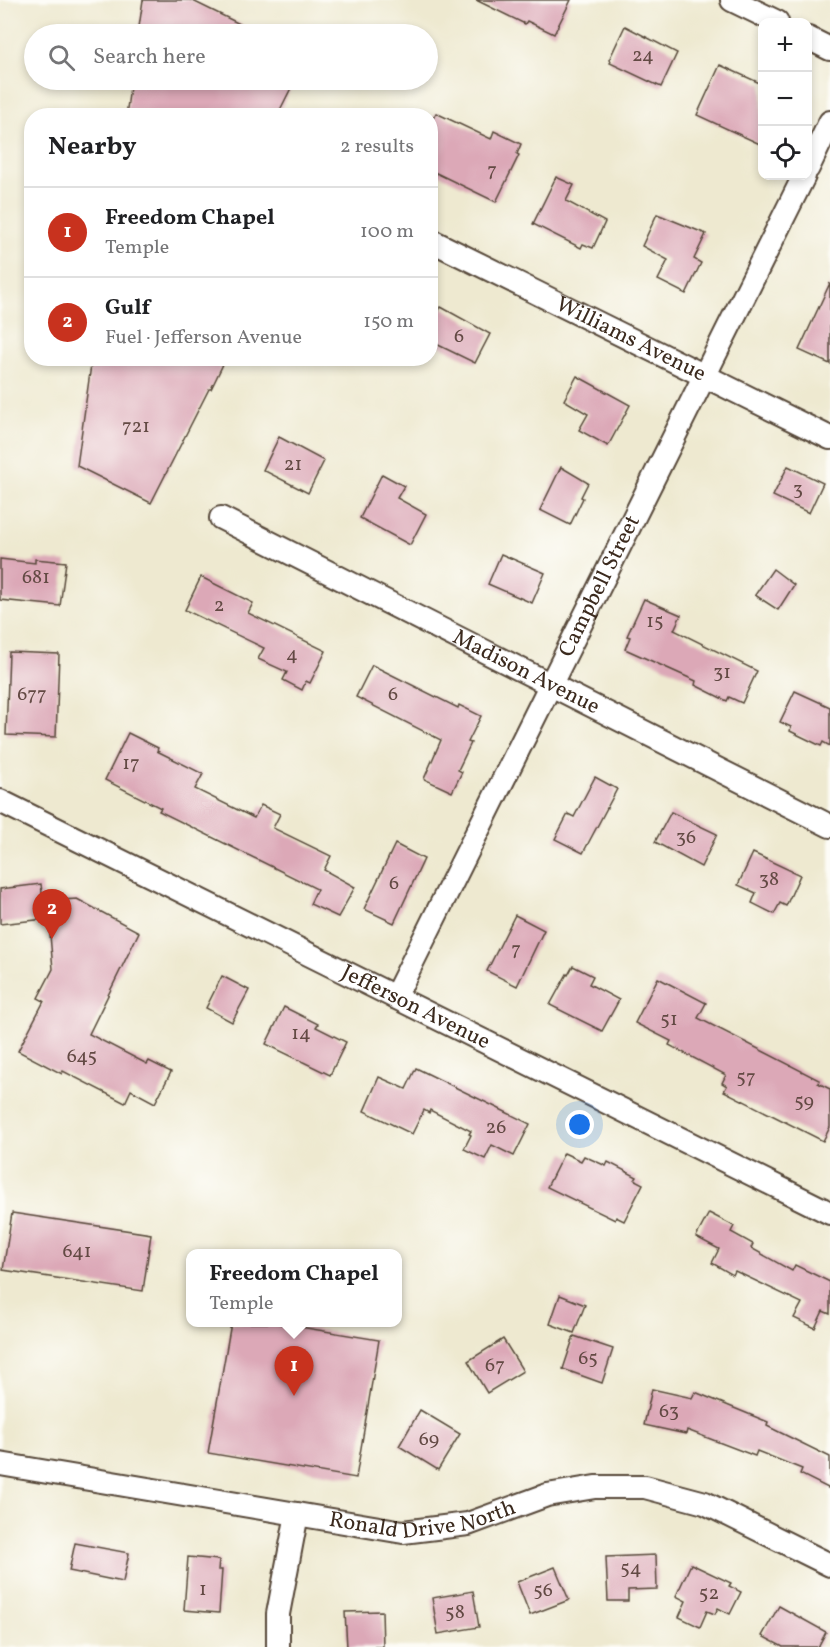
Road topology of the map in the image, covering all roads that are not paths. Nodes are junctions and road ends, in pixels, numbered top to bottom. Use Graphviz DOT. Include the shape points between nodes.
graph roads {
  1 [pos="732,0"];
  2 [pos="769,18"];
  3 [pos="812,40"];
  4 [pos="830,49"];
  5 [pos="830,122"];
  6 [pos="812,158"];
  7 [pos="802,180"];
  8 [pos="438,244"];
  9 [pos="704,375"];
  10 [pos="830,438"];
  11 [pos="221,518"];
  12 [pos="550,685"];
  13 [pos="0,801"];
  14 [pos="830,826"];
  15 [pos="395,997"];
  16 [pos="830,1213"];
  17 [pos="0,1464"];
  18 [pos="297,1514"];
  19 [pos="830,1565"];
  20 [pos="278,1647"];
  1 -- 2 [label="street"];
  3 -- 4 [label="street"];
  5 -- 6 [label="street"];
  7 -- 9 [label="street, Campbell Street"];
  8 -- 9 [label="street, Williams Avenue"];
  9 -- 10 [label="street, Williams Avenue"];
  9 -- 12 [label="street, Campbell Street"];
  11 -- 12 [label="street, Madison Avenue"];
  12 -- 14 [label="street, Madison Avenue"];
  12 -- 15 [label="street, Campbell Street"];
  13 -- 15 [label="street, Jefferson Avenue"];
  15 -- 16 [label="street, Jefferson Avenue"];
  17 -- 18 [label="street, Ronald Drive North"];
  18 -- 19 [label="street, Ronald Drive North" via="403,1532 468,1524 547,1496 595,1487 645,1487 705,1503"];
  18 -- 20 [label="street" via="278,1614"];
}
